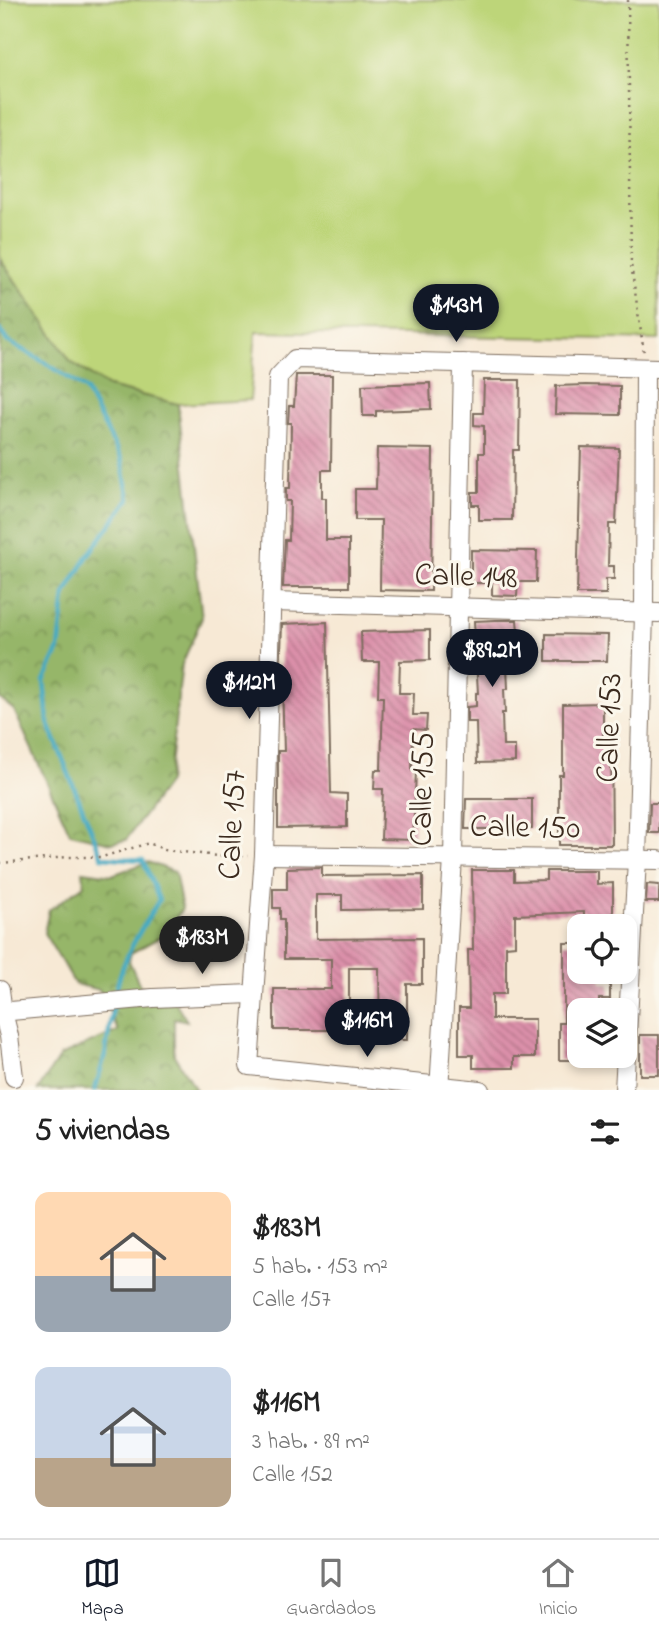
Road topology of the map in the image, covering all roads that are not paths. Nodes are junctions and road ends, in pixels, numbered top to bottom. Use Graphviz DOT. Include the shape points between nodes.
graph roads {
  1 [pos="463,363"];
  2 [pos="652,368"];
  3 [pos="272,602"];
  4 [pos="457,607"];
  5 [pos="652,613"];
  6 [pos="264,855"];
  7 [pos="453,858"];
  8 [pos="637,860"];
  9 [pos="659,860"];
  10 [pos="0,990"];
  11 [pos="252,994"];
  12 [pos="1,1012"];
  13 [pos="13,1077"];
  14 [pos="439,1088"];
  15 [pos="480,1090"];
  16 [pos="624,1090"];
  1 -- 2 [label="street"];
  1 -- 3 [label="street, Calle 157" via="295,359 278,377"];
  1 -- 4 [label="street, Calle 155"];
  2 -- 5 [label="street, Calle 153"];
  3 -- 4 [label="street, Calle 148"];
  3 -- 6 [label="street, Calle 157"];
  4 -- 5 [label="street, Calle 148"];
  4 -- 7 [label="street, Calle 155"];
  5 -- 8 [label="street, Calle 153"];
  6 -- 7 [label="street, Calle 150"];
  6 -- 11 [label="street, Calle 157"];
  7 -- 8 [label="street, Calle 150"];
  7 -- 14 [label="street, Calle 155"];
  8 -- 9 [label="street, Calle 150"];
  8 -- 16 [label="street, Calle 153"];
  10 -- 12 [label="street"];
  11 -- 12 [label="street"];
  11 -- 14 [label="street, Calle 157" via="249,1066"];
  12 -- 13 [label="street" via="9,1036"];
  14 -- 15 [label="street"];
}
